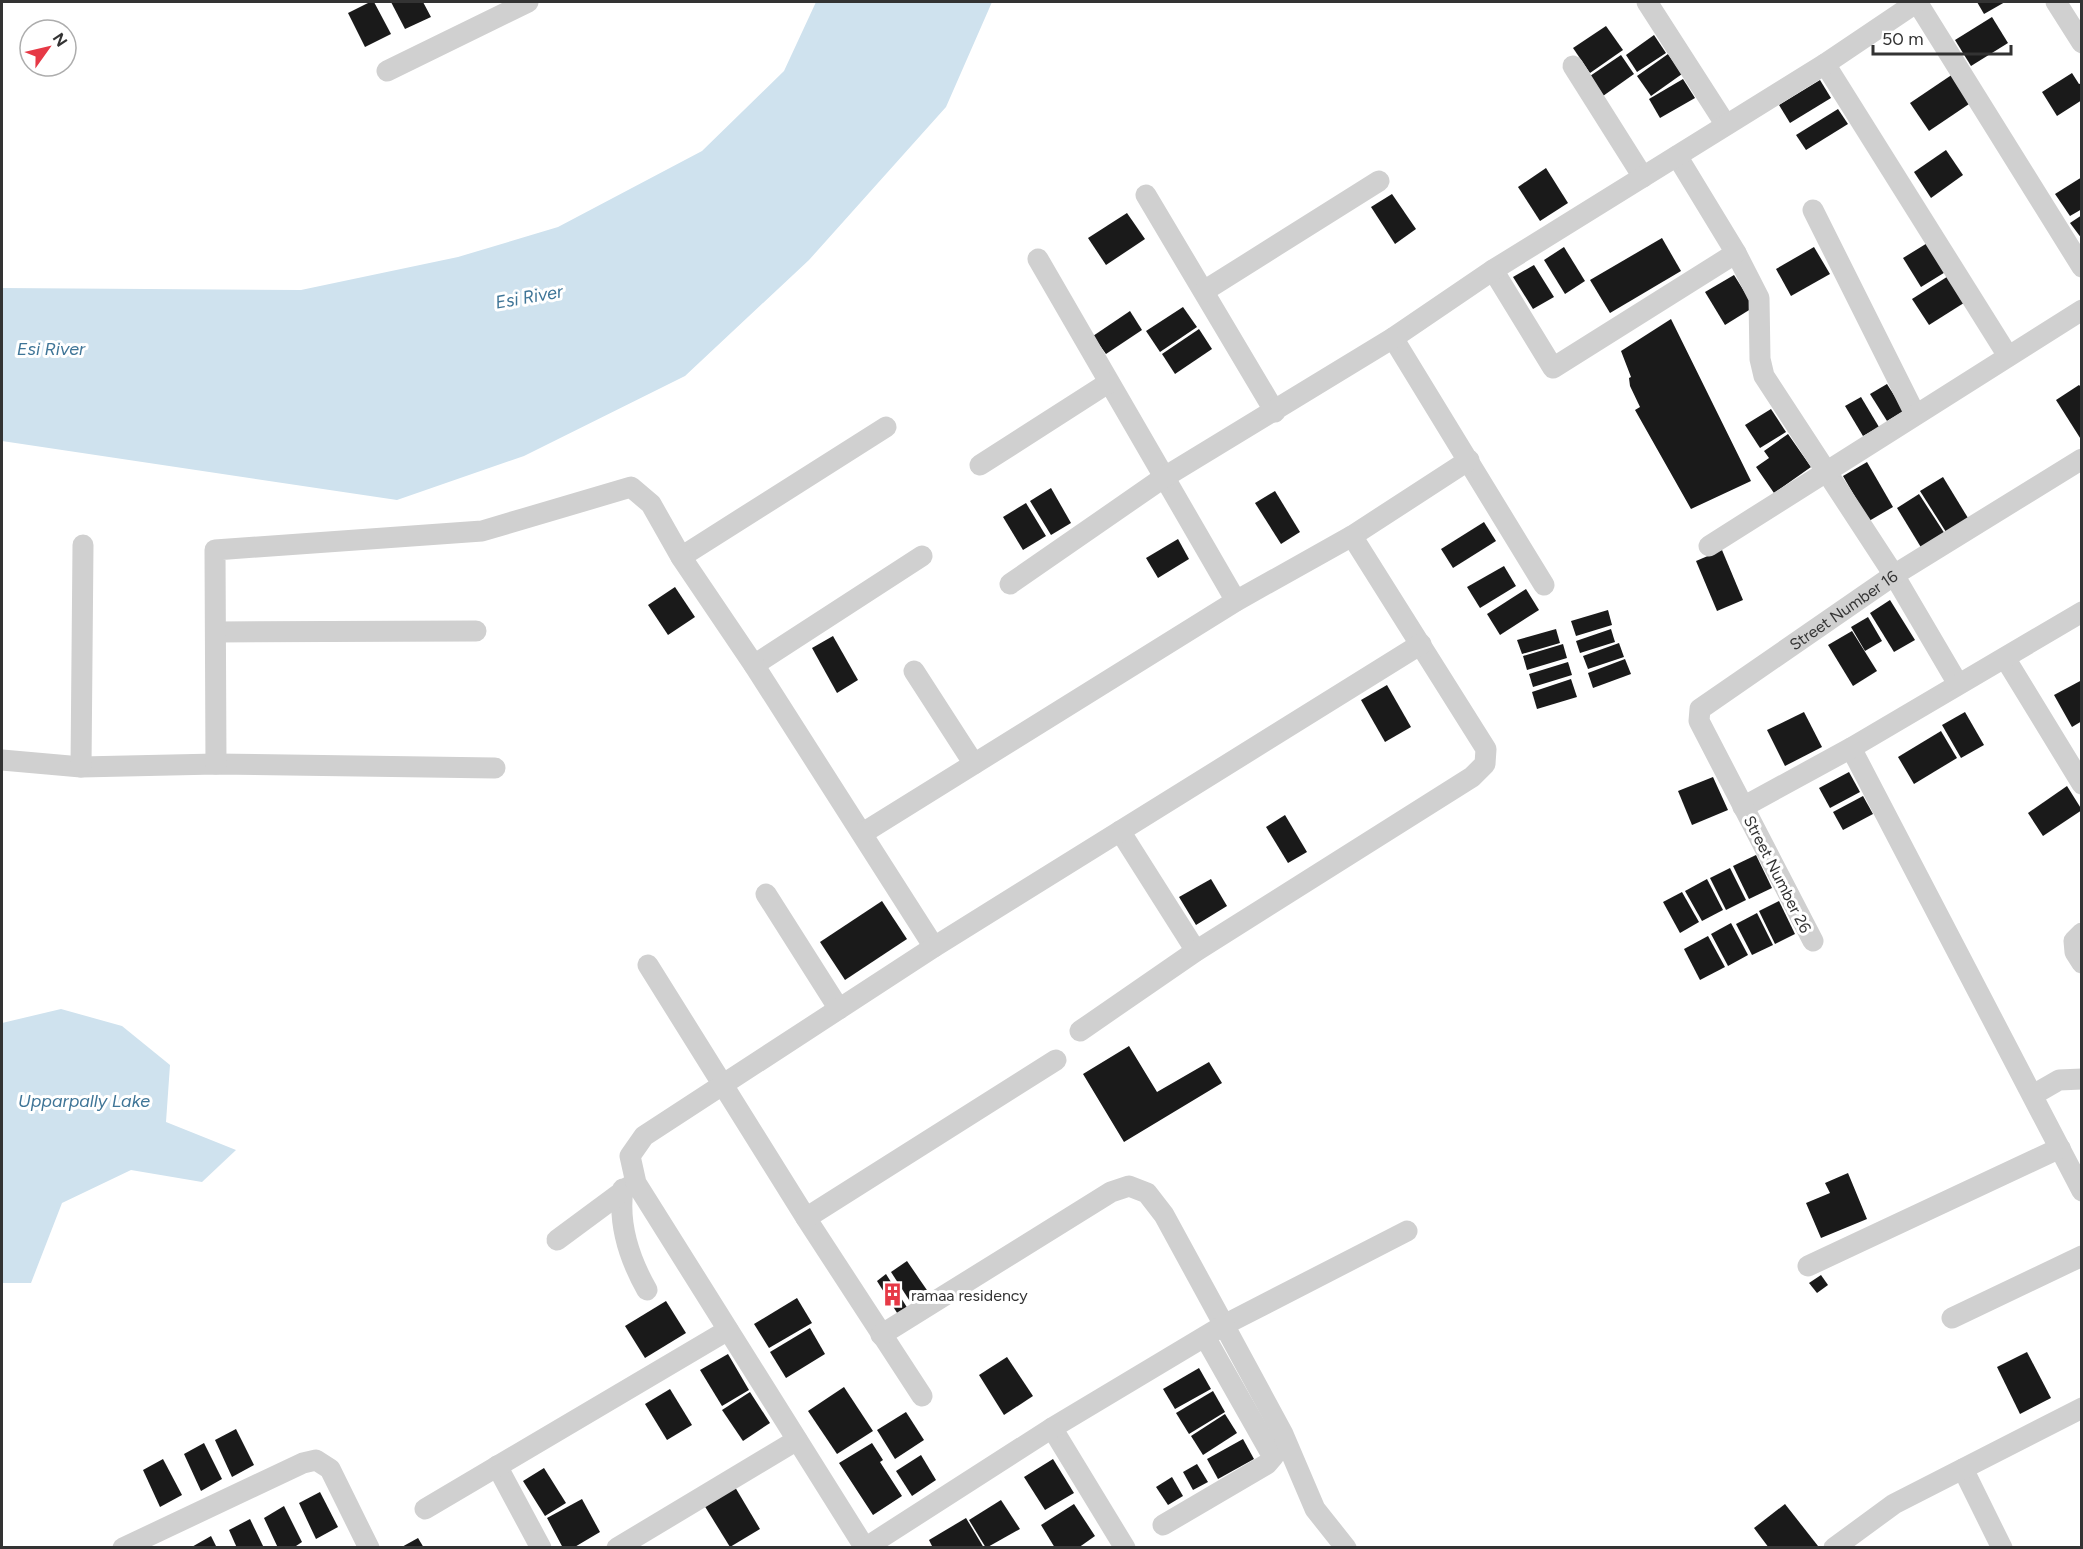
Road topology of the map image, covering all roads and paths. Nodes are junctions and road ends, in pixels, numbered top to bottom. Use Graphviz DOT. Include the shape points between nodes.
graph roads {
  1 [pos="528,2"];
  2 [pos="1647,2"];
  3 [pos="1917,2"];
  4 [pos="2056,2"];
  5 [pos="2082,43"];
  6 [pos="1825,64"];
  7 [pos="1573,66"];
  8 [pos="387,71"];
  9 [pos="1726,125"];
  10 [pos="1677,156"];
  11 [pos="1643,177"];
  12 [pos="1379,181"];
  13 [pos="1146,195"];
  14 [pos="1813,210"];
  15 [pos="1736,253"];
  16 [pos="1038,259"];
  17 [pos="2082,267"];
  18 [pos="1493,270"];
  19 [pos="1204,291"];
  20 [pos="2082,310"];
  21 [pos="1393,338"];
  22 [pos="2008,356"];
  23 [pos="1108,383"];
  24 [pos="1275,412"];
  25 [pos="1915,414"];
  26 [pos="886,427"];
  27 [pos="2082,459"];
  28 [pos="1469,460"];
  29 [pos="980,465"];
  30 [pos="1825,471"];
  31 [pos="1163,478"];
  32 [pos="1352,536"];
  33 [pos="83,545"];
  34 [pos="1708,546"];
  35 [pos="922,556"];
  36 [pos="681,557"];
  37 [pos="1894,575"];
  38 [pos="1010,584"];
  39 [pos="1544,585"];
  40 [pos="1236,601"];
  41 [pos="2082,612"];
  42 [pos="476,631"];
  43 [pos="216,632"];
  44 [pos="1421,644"];
  45 [pos="2005,658"];
  46 [pos="754,665"];
  47 [pos="914,670"];
  48 [pos="1958,684"];
  49 [pos="1851,748"];
  50 [pos="2,760"];
  51 [pos="216,764"];
  52 [pos="974,764"];
  53 [pos="81,767"];
  54 [pos="495,768"];
  55 [pos="2082,784"];
  56 [pos="1743,807"];
  57 [pos="1120,831"];
  58 [pos="863,833"];
  59 [pos="766,894"];
  60 [pos="2082,933"];
  61 [pos="1813,941"];
  62 [pos="934,947"];
  63 [pos="1196,951"];
  64 [pos="2082,963"];
  65 [pos="648,965"];
  66 [pos="839,1009"];
  67 [pos="1080,1031"];
  68 [pos="1056,1060"];
  69 [pos="2082,1079"];
  70 [pos="722,1086"];
  71 [pos="2033,1095"];
  72 [pos="2060,1148"];
  73 [pos="630,1186"];
  74 [pos="2082,1191"];
  75 [pos="806,1218"];
  76 [pos="1407,1231"];
  77 [pos="557,1240"];
  78 [pos="2082,1256"];
  79 [pos="1809,1266"];
  80 [pos="647,1290"];
  81 [pos="1952,1318"];
  82 [pos="1224,1325"];
  83 [pos="728,1330"];
  84 [pos="881,1335"];
  85 [pos="1205,1336"];
  86 [pos="922,1396"];
  87 [pos="2082,1408"];
  88 [pos="1052,1428"];
  89 [pos="797,1440"];
  90 [pos="497,1466"];
  91 [pos="1963,1469"];
  92 [pos="424,1509"];
  93 [pos="1163,1525"];
  94 [pos="1121,1546"];
  95 [pos="123,1548"];
  96 [pos="369,1548"];
  97 [pos="542,1548"];
  98 [pos="617,1548"];
  99 [pos="865,1548"];
  100 [pos="1346,1548"];
  101 [pos="1834,1548"];
  102 [pos="2002,1548"];
  1 -- 8 [label="street"];
  2 -- 9 [label="street"];
  3 -- 6 [label="street"];
  3 -- 17 [label="street"];
  4 -- 5 [label="street"];
  6 -- 9 [label="street"];
  6 -- 22 [label="street"];
  7 -- 11 [label="street"];
  9 -- 10 [label="street"];
  10 -- 11 [label="street"];
  10 -- 15 [label="street"];
  11 -- 18 [label="street"];
  12 -- 19 [label="street"];
  13 -- 19 [label="street"];
  14 -- 25 [label="street"];
  15 -- 18 [label="street" via="1553,368"];
  15 -- 30 [label="street" via="1759,298 1764,376"];
  16 -- 23 [label="street"];
  18 -- 21 [label="street"];
  19 -- 24 [label="street"];
  20 -- 22 [label="street"];
  21 -- 24 [label="street"];
  21 -- 28 [label="street"];
  22 -- 25 [label="street"];
  23 -- 29 [label="street"];
  23 -- 31 [label="street"];
  24 -- 31 [label="street"];
  25 -- 30 [label="street"];
  26 -- 36 [label="street"];
  27 -- 37 [label="street, Street Number 16"];
  28 -- 32 [label="street"];
  28 -- 39 [label="street"];
  30 -- 34 [label="street"];
  30 -- 37 [label="street"];
  31 -- 38 [label="street"];
  31 -- 40 [label="street"];
  32 -- 40 [label="street"];
  32 -- 44 [label="street"];
  33 -- 53 [label="street"];
  35 -- 46 [label="street"];
  36 -- 43 [label="street" via="651,504 631,487 482,531 215,550"];
  36 -- 46 [label="street"];
  37 -- 48 [label="street"];
  37 -- 56 [label="street, Street Number 16" via="1700,709 1699,721"];
  40 -- 52 [label="street"];
  41 -- 45 [label="street"];
  42 -- 43 [label="street"];
  43 -- 51 [label="street"];
  44 -- 57 [label="street"];
  44 -- 63 [label="street" via="1486,749 1485,764 1472,777"];
  45 -- 48 [label="street"];
  45 -- 55 [label="street"];
  46 -- 58 [label="street"];
  47 -- 52 [label="street"];
  48 -- 49 [label="street"];
  49 -- 56 [label="street"];
  49 -- 71 [label="street"];
  50 -- 53 [label="street"];
  51 -- 53 [label="street"];
  51 -- 54 [label="street"];
  52 -- 58 [label="street"];
  56 -- 61 [label="street, Street Number 26"];
  57 -- 62 [label="street"];
  57 -- 63 [label="street"];
  58 -- 62 [label="street"];
  59 -- 66 [label="street"];
  60 -- 64 [label="street" via="2074,941"];
  62 -- 66 [label="street"];
  63 -- 67 [label="street"];
  65 -- 70 [label="street"];
  66 -- 70 [label="street"];
  68 -- 75 [label="street"];
  69 -- 71 [label="street" via="2059,1080"];
  70 -- 73 [label="street" via="644,1136 630,1156"];
  70 -- 75 [label="street"];
  71 -- 72 [label="street"];
  72 -- 74 [label="street"];
  72 -- 79 [label="street"];
  73 -- 77 [label="street"];
  73 -- 80 [label="street" via="621,1204 632,1263"];
  73 -- 83 [label="street"];
  75 -- 84 [label="street"];
  76 -- 82 [label="street"];
  78 -- 81 [label="street"];
  82 -- 84 [label="street" via="1164,1215 1148,1193 1129,1186 1111,1192"];
  82 -- 85 [label="street"];
  82 -- 100 [label="street" via="1283,1434 1315,1509"];
  83 -- 89 [label="street"];
  83 -- 90 [label="street"];
  84 -- 86 [label="street"];
  85 -- 88 [label="street"];
  85 -- 93 [label="street" via="1273,1457"];
  87 -- 91 [label="street"];
  88 -- 94 [label="street"];
  88 -- 99 [label="street"];
  89 -- 98 [label="street"];
  89 -- 99 [label="street"];
  90 -- 92 [label="street"];
  90 -- 97 [label="street"];
  91 -- 101 [label="street" via="1894,1504"];
  91 -- 102 [label="street"];
  95 -- 96 [label="street" via="316,1460 330,1469"];
}
